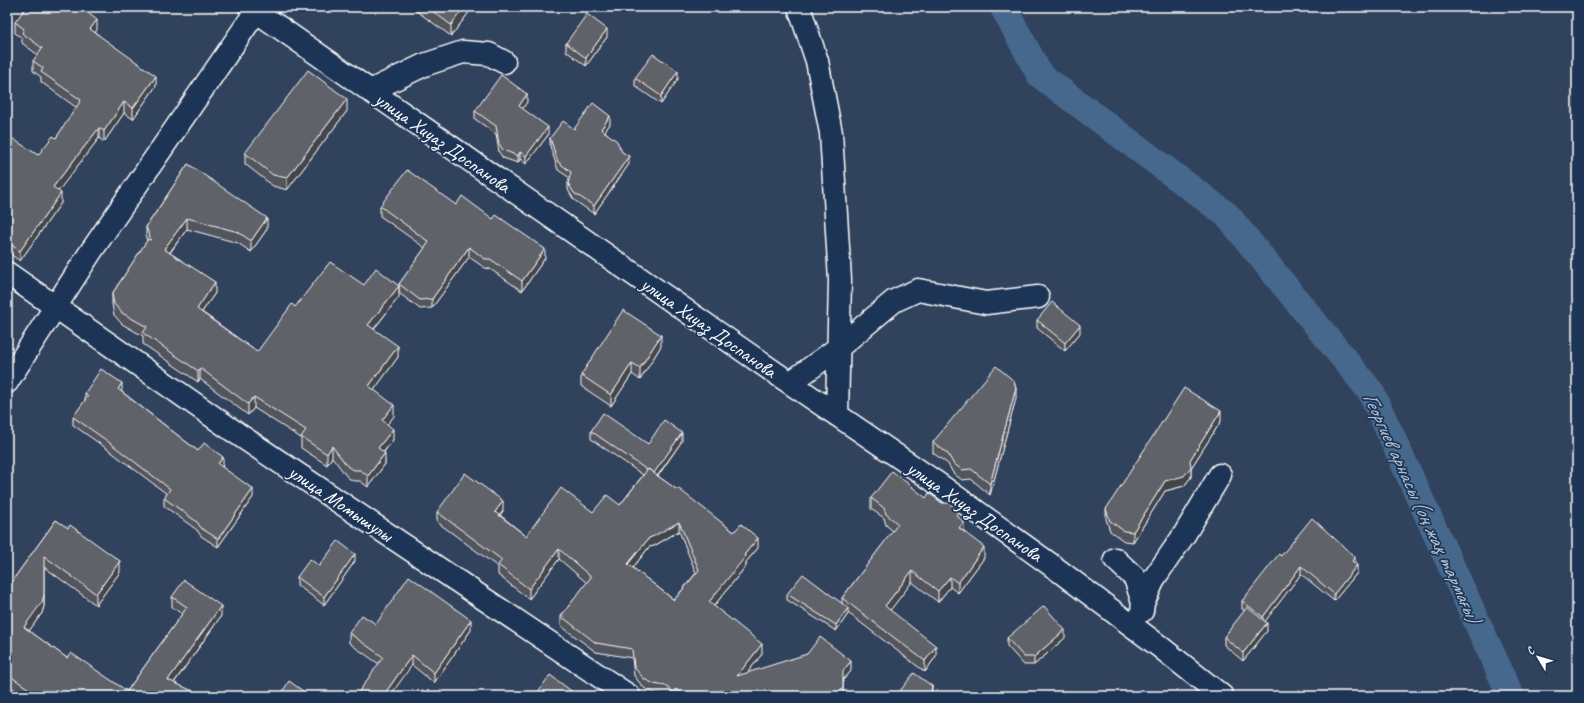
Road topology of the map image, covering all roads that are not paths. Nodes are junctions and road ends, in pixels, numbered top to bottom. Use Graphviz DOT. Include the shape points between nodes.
graph roads {
  1 [pos="798,7"];
  2 [pos="255,8"];
  3 [pos="504,62"];
  4 [pos="370,91"];
  5 [pos="7,273"];
  6 [pos="1038,296"];
  7 [pos="56,307"];
  8 [pos="838,348"];
  9 [pos="7,382"];
  10 [pos="790,383"];
  11 [pos="837,415"];
  12 [pos="1220,475"];
  13 [pos="1115,559"];
  14 [pos="1143,604"];
  15 [pos="1140,632"];
  16 [pos="628,696"];
  17 [pos="1222,696"];
  1 -- 8 [label="street" via="817,61 831,133 840,280"];
  2 -- 4 [label="street, улица Хиуаз Доспанова"];
  2 -- 7 [label="street"];
  3 -- 4 [label="street" via="489,54 463,52 424,65"];
  4 -- 10 [label="street, улица Хиуаз Доспанова"];
  5 -- 7 [label="street, улица Момышулы"];
  6 -- 8 [label="street" via="986,303 918,290 894,301"];
  7 -- 9 [label="street"];
  7 -- 16 [label="street, улица Момышулы" via="232,430"];
  8 -- 10 [label="street"];
  8 -- 11 [label="street"];
  10 -- 11 [label="street, улица Хиуаз Доспанова"];
  11 -- 15 [label="street, улица Хиуаз Доспанова" via="934,481"];
  12 -- 14 [label="street" via="1155,577"];
  13 -- 14 [label="street" via="1135,578"];
  14 -- 15 [label="street"];
  15 -- 17 [label="street, улица Хиуаз Доспанова"];
}
